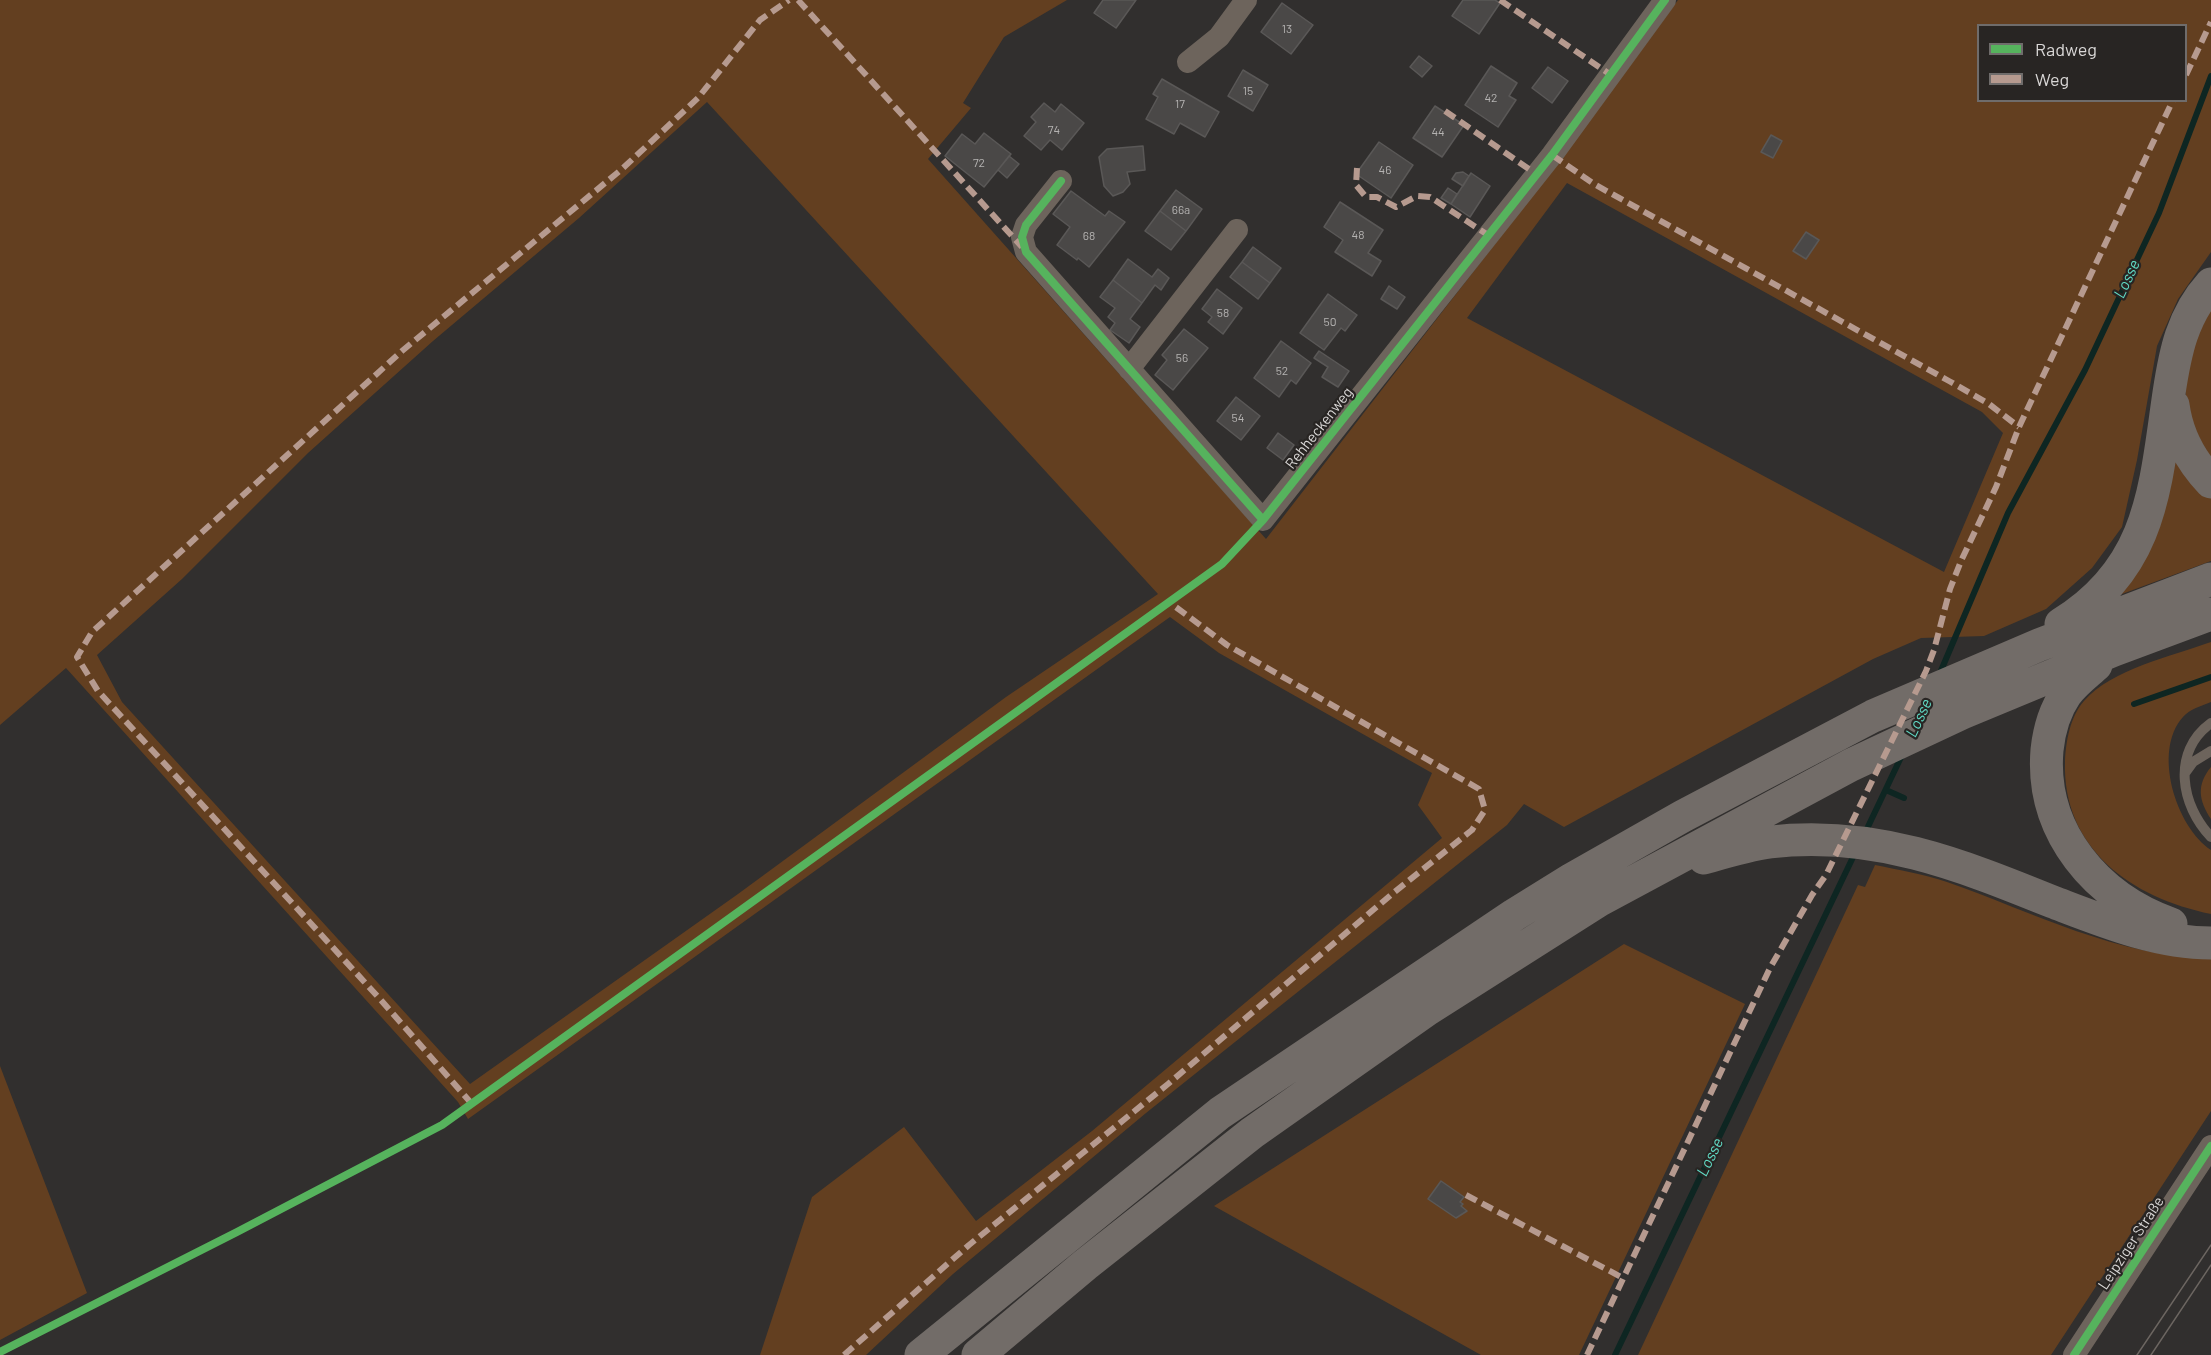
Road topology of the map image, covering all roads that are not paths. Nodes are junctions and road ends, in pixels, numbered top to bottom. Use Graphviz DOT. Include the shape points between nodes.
graph roads {
  1 [pos="1246,0"];
  2 [pos="1665,0"];
  3 [pos="1188,62"];
  4 [pos="1061,180"];
  5 [pos="1237,230"];
  6 [pos="2211,284"];
  7 [pos="1129,369"];
  8 [pos="2171,378"];
  9 [pos="2211,482"];
  10 [pos="2211,579"];
  11 [pos="2211,614"];
  12 [pos="2115,650"];
  13 [pos="1987,667"];
  14 [pos="2211,723"];
  15 [pos="2211,751"];
  16 [pos="2183,775"];
  17 [pos="2211,837"];
  18 [pos="1641,876"];
  19 [pos="2211,931"];
  20 [pos="2211,943"];
  21 [pos="2211,1146"];
  22 [pos="921,1355"];
  23 [pos="978,1355"];
  24 [pos="2074,1355"];
  1 -- 3 [label="street" via="1219,37"];
  2 -- 7 [label="street, Rehheckenweg" via="1552,155 1263,520"];
  4 -- 7 [label="street, Rehheckenweg" via="1026,225 1022,237 1026,252"];
  5 -- 7 [label="street"];
  6 -- 8 [label="highway" via="2182,330"];
  8 -- 9 [label="highway" via="2179,432 2189,456"];
  8 -- 13 [label="highway" via="2152,495 2130,556 2084,609"];
  10 -- 13 [label="highway"];
  11 -- 12 [label="highway"];
  12 -- 18 [label="highway" via="1962,713 1851,765"];
  12 -- 19 [label="highway" via="2072,687 2055,714 2046,758 2055,818 2083,865 2121,900 2158,919"];
  13 -- 22 [label="highway" via="1873,716 1683,816 1504,921 1220,1113"];
  14 -- 16 [label="lane" via="2195,740"];
  15 -- 16 [label="lane" via="2193,762"];
  16 -- 17 [label="lane" via="2195,817"];
  18 -- 20 [label="highway" via="1768,842 1851,841 1906,850 1970,870 2124,928"];
  18 -- 23 [label="highway" via="1484,972 1319,1084 1085,1265"];
  21 -- 24 [label="street, Leipziger Straße"];
}
